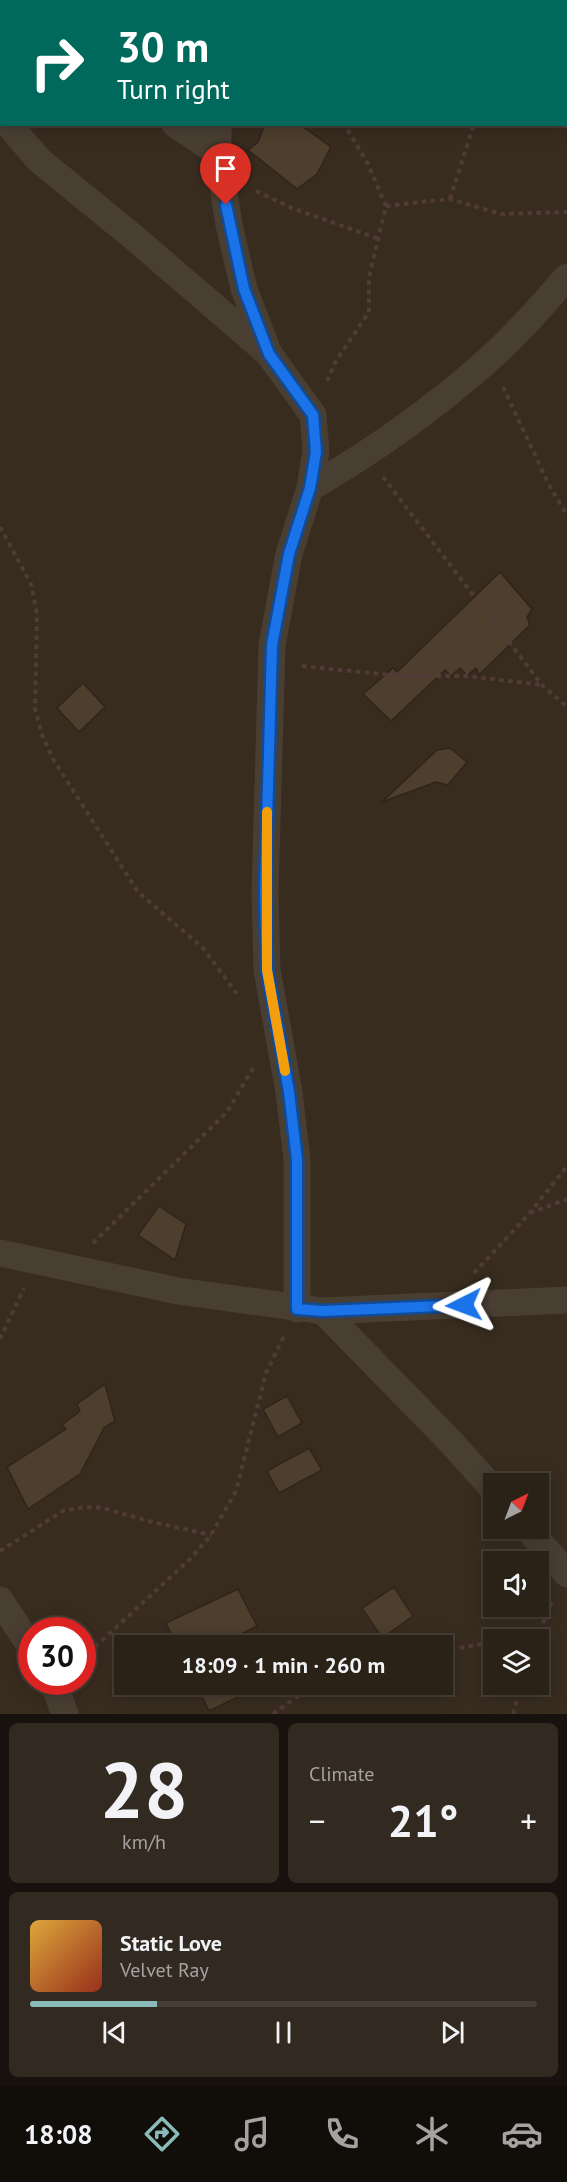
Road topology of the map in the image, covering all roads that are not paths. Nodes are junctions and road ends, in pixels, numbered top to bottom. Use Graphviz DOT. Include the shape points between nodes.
graph roads {
  1 [pos="10,126"];
  2 [pos="178,126"];
  3 [pos="218,126"];
  4 [pos="219,158"];
  5 [pos="567,277"];
  6 [pos="269,354"];
  7 [pos="310,488"];
  8 [pos="0,1253"];
  9 [pos="567,1300"];
  10 [pos="310,1310"];
  11 [pos="483,1478"];
  12 [pos="537,1539"];
  13 [pos="566,1573"];
  14 [pos="0,1600"];
  15 [pos="18,1628"];
  16 [pos="58,1695"];
  17 [pos="66,1714"];
  1 -- 6 [label="street" via="39,160"];
  2 -- 4 [label="street"];
  3 -- 4 [label="street"];
  4 -- 6 [label="street" via="244,289"];
  5 -- 7 [label="street" via="490,359 365,457"];
  6 -- 7 [label="street" via="313,415 316,452"];
  7 -- 10 [label="street" via="289,554 272,645 265,892 267,970 289,1092"];
  8 -- 10 [label="street" via="178,1291"];
  9 -- 10 [label="street"];
  10 -- 11 [label="street" via="450,1441"];
  12 -- 13 [label="street"];
  14 -- 15 [label="street"];
  16 -- 17 [label="street"];
}
